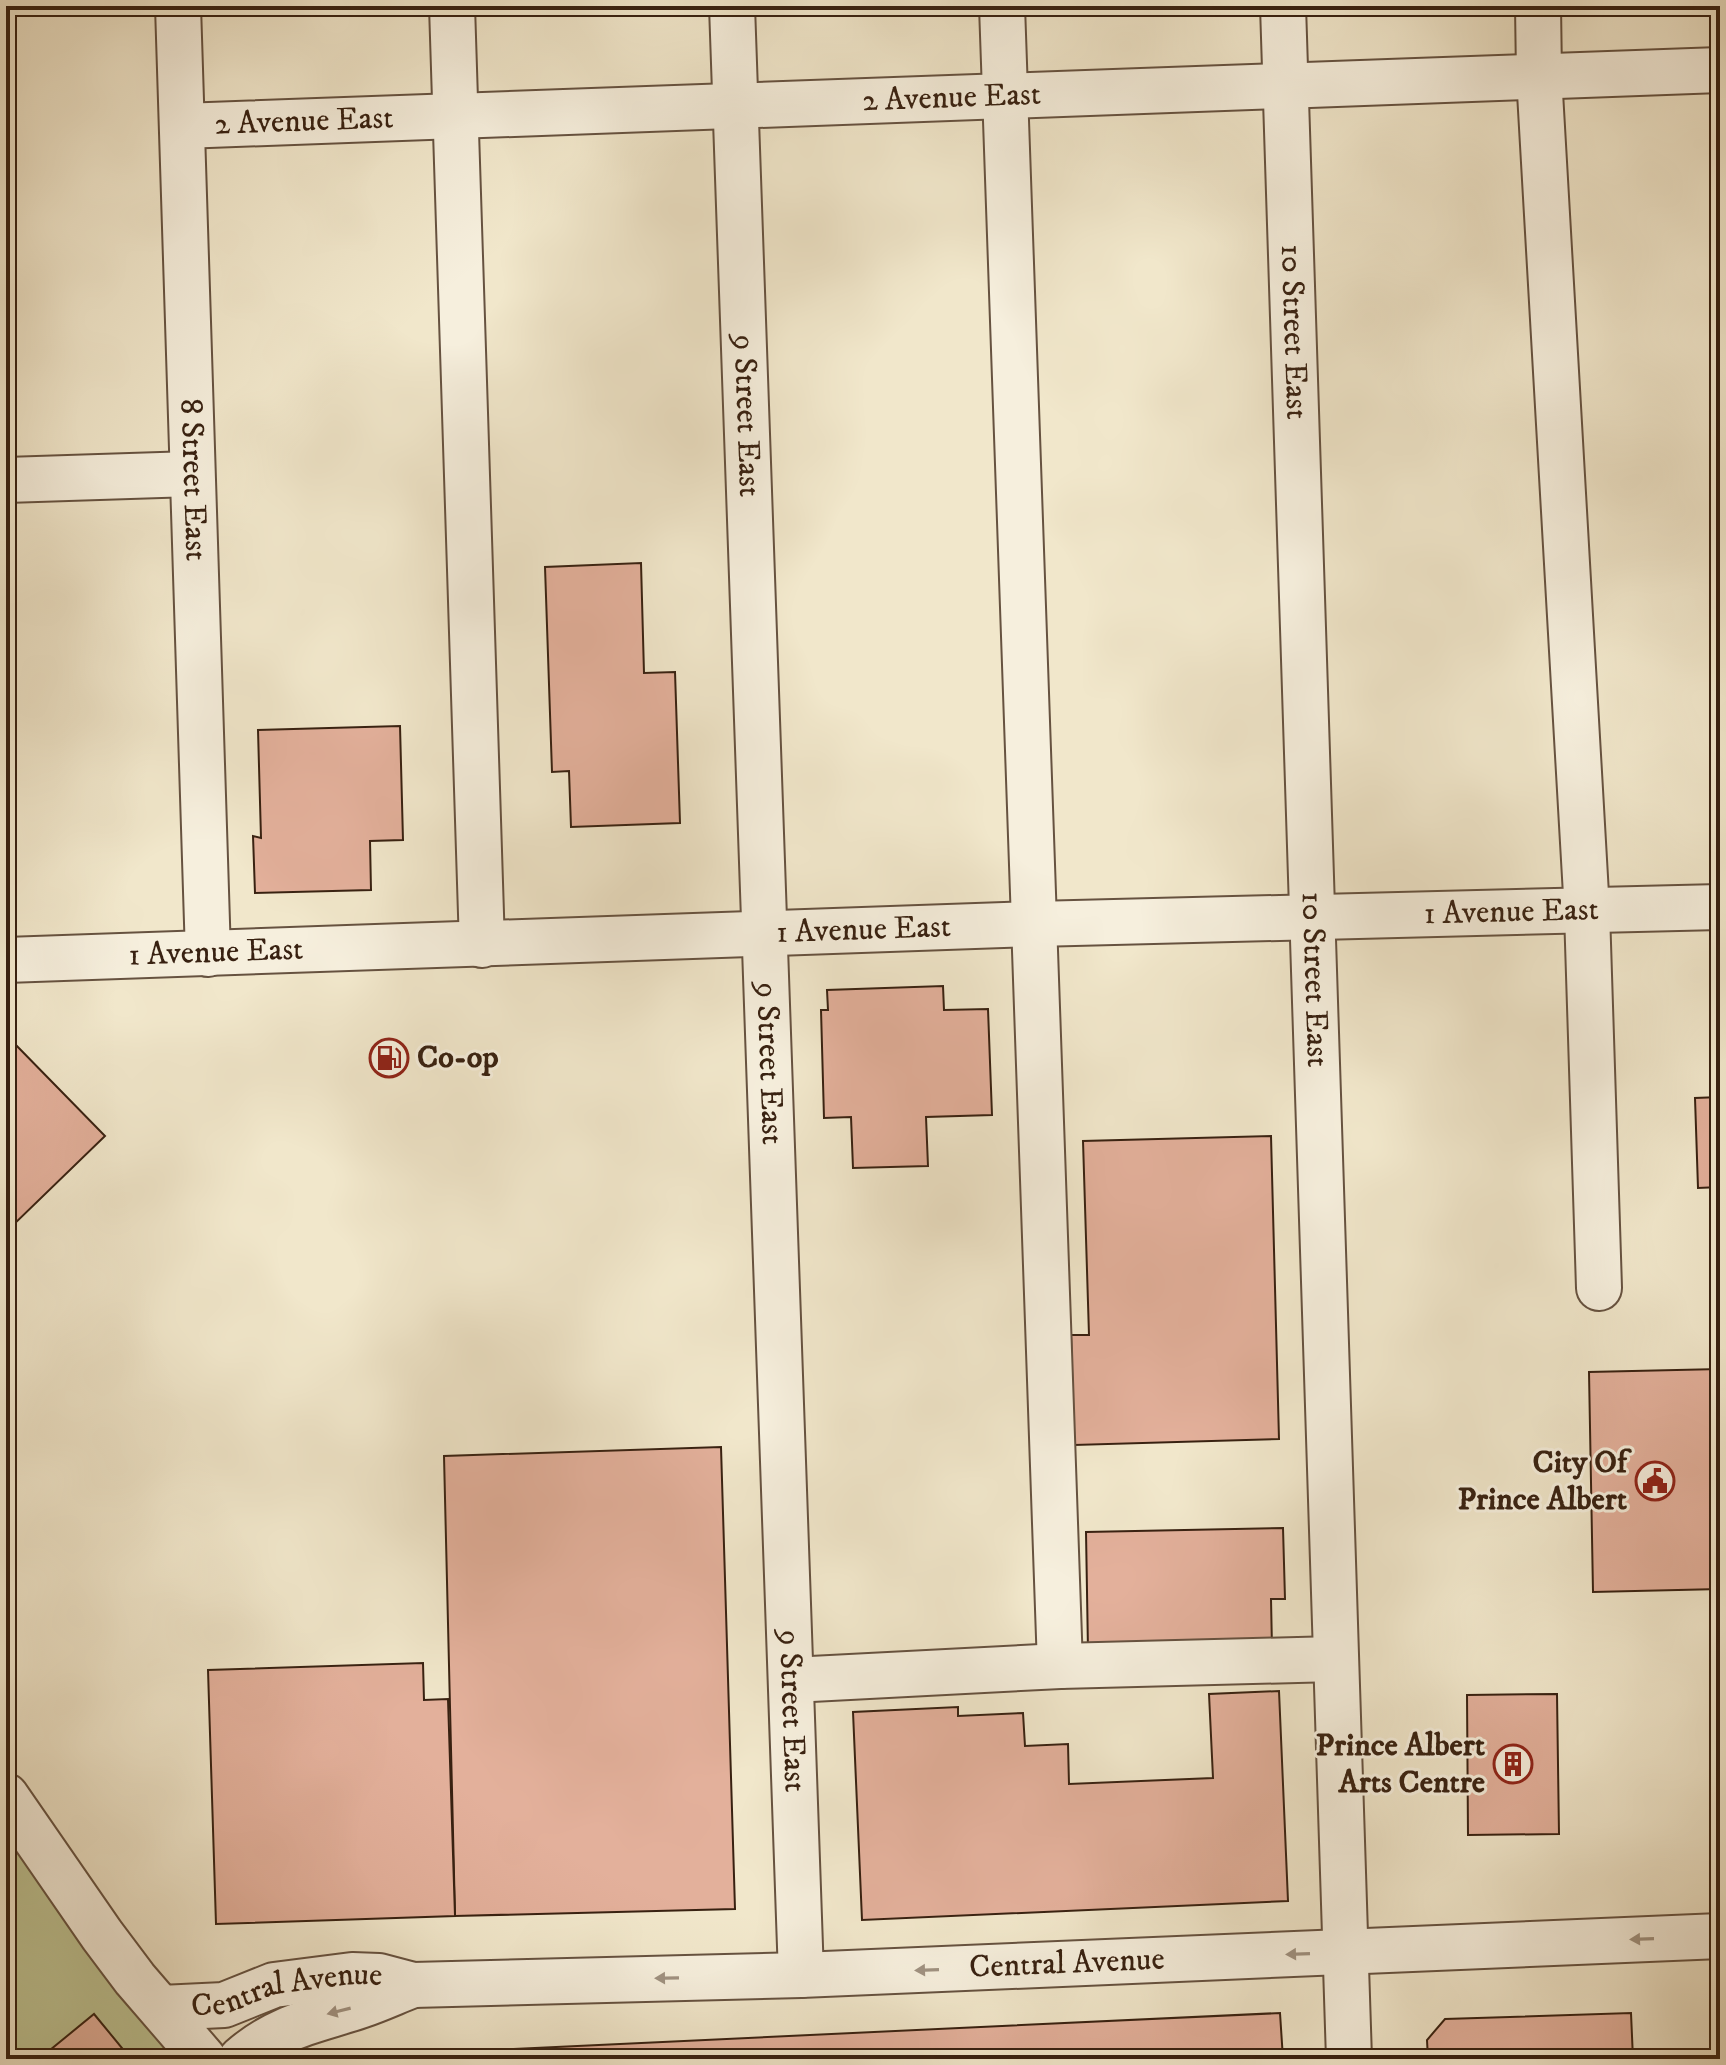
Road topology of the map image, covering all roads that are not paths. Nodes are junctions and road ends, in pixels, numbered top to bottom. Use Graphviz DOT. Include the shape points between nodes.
graph roads {
  1 [pos="178,6"];
  2 [pos="452,6"];
  3 [pos="732,6"];
  4 [pos="1002,6"];
  5 [pos="1283,6"];
  6 [pos="1538,6"];
  7 [pos="1720,70"];
  8 [pos="1539,75"];
  9 [pos="1286,84"];
  10 [pos="1006,95"];
  11 [pos="736,105"];
  12 [pos="457,115"];
  13 [pos="182,126"];
  14 [pos="192,474"];
  15 [pos="6,480"];
  16 [pos="1720,907"];
  17 [pos="1587,912"];
  18 [pos="1312,916"];
  19 [pos="1035,924"];
  20 [pos="764,934"];
  21 [pos="482,945"];
  22 [pos="208,954"];
  23 [pos="6,960"];
  24 [pos="1599,1288"];
  25 [pos="1335,1659"];
  26 [pos="1060,1666"];
  27 [pos="792,1680"];
  28 [pos="6,1796"];
  29 [pos="1720,1936"];
  30 [pos="1345,1952"];
  31 [pos="801,1975"];
  32 [pos="413,1985"];
  33 [pos="161,2008"];
  34 [pos="204,2059"];
  35 [pos="241,2059"];
  36 [pos="1349,2059"];
  1 -- 13 [label="street, 8 Street East"];
  2 -- 12 [label="street"];
  3 -- 11 [label="street, 9 Street East"];
  4 -- 10 [label="street"];
  5 -- 9 [label="street, 10 Street East"];
  6 -- 8 [label="street"];
  7 -- 8 [label="street, 2 Avenue East"];
  8 -- 9 [label="street, 2 Avenue East"];
  8 -- 17 [label="street"];
  9 -- 10 [label="street, 2 Avenue East"];
  9 -- 18 [label="street, 10 Street East"];
  10 -- 11 [label="street, 2 Avenue East"];
  10 -- 19 [label="street"];
  11 -- 12 [label="street, 2 Avenue East"];
  11 -- 20 [label="street, 9 Street East"];
  12 -- 13 [label="street, 2 Avenue East"];
  12 -- 21 [label="street"];
  13 -- 14 [label="street, 8 Street East"];
  14 -- 15 [label="street"];
  14 -- 22 [label="street, 8 Street East"];
  16 -- 17 [label="street, 1 Avenue East"];
  17 -- 18 [label="street, 1 Avenue East"];
  17 -- 24 [label="street"];
  18 -- 19 [label="street, 1 Avenue East"];
  18 -- 25 [label="street, 10 Street East"];
  19 -- 20 [label="street, 1 Avenue East"];
  19 -- 26 [label="street"];
  20 -- 21 [label="street, 1 Avenue East"];
  20 -- 27 [label="street, 9 Street East"];
  21 -- 22 [label="street, 1 Avenue East"];
  22 -- 23 [label="street, 1 Avenue East"];
  25 -- 26 [label="street"];
  25 -- 30 [label="street, 10 Street East"];
  26 -- 27 [label="street"];
  27 -- 31 [label="street, 9 Street East"];
  28 -- 33 [label="street" via="102,1935"];
  29 -- 30 [label="street, Central Avenue, one-way"];
  30 -- 31 [label="street, Central Avenue, one-way"];
  30 -- 36 [label="street, 10 Street East"];
  31 -- 32 [label="street, Central Avenue, one-way"];
  32 -- 33 [label="street, Central Avenue" via="352,1975 274,1985 224,2005"];
  32 -- 35 [label="street, Central Avenue, one-way" via="289,2027"];
  33 -- 34 [label="street"];
}
